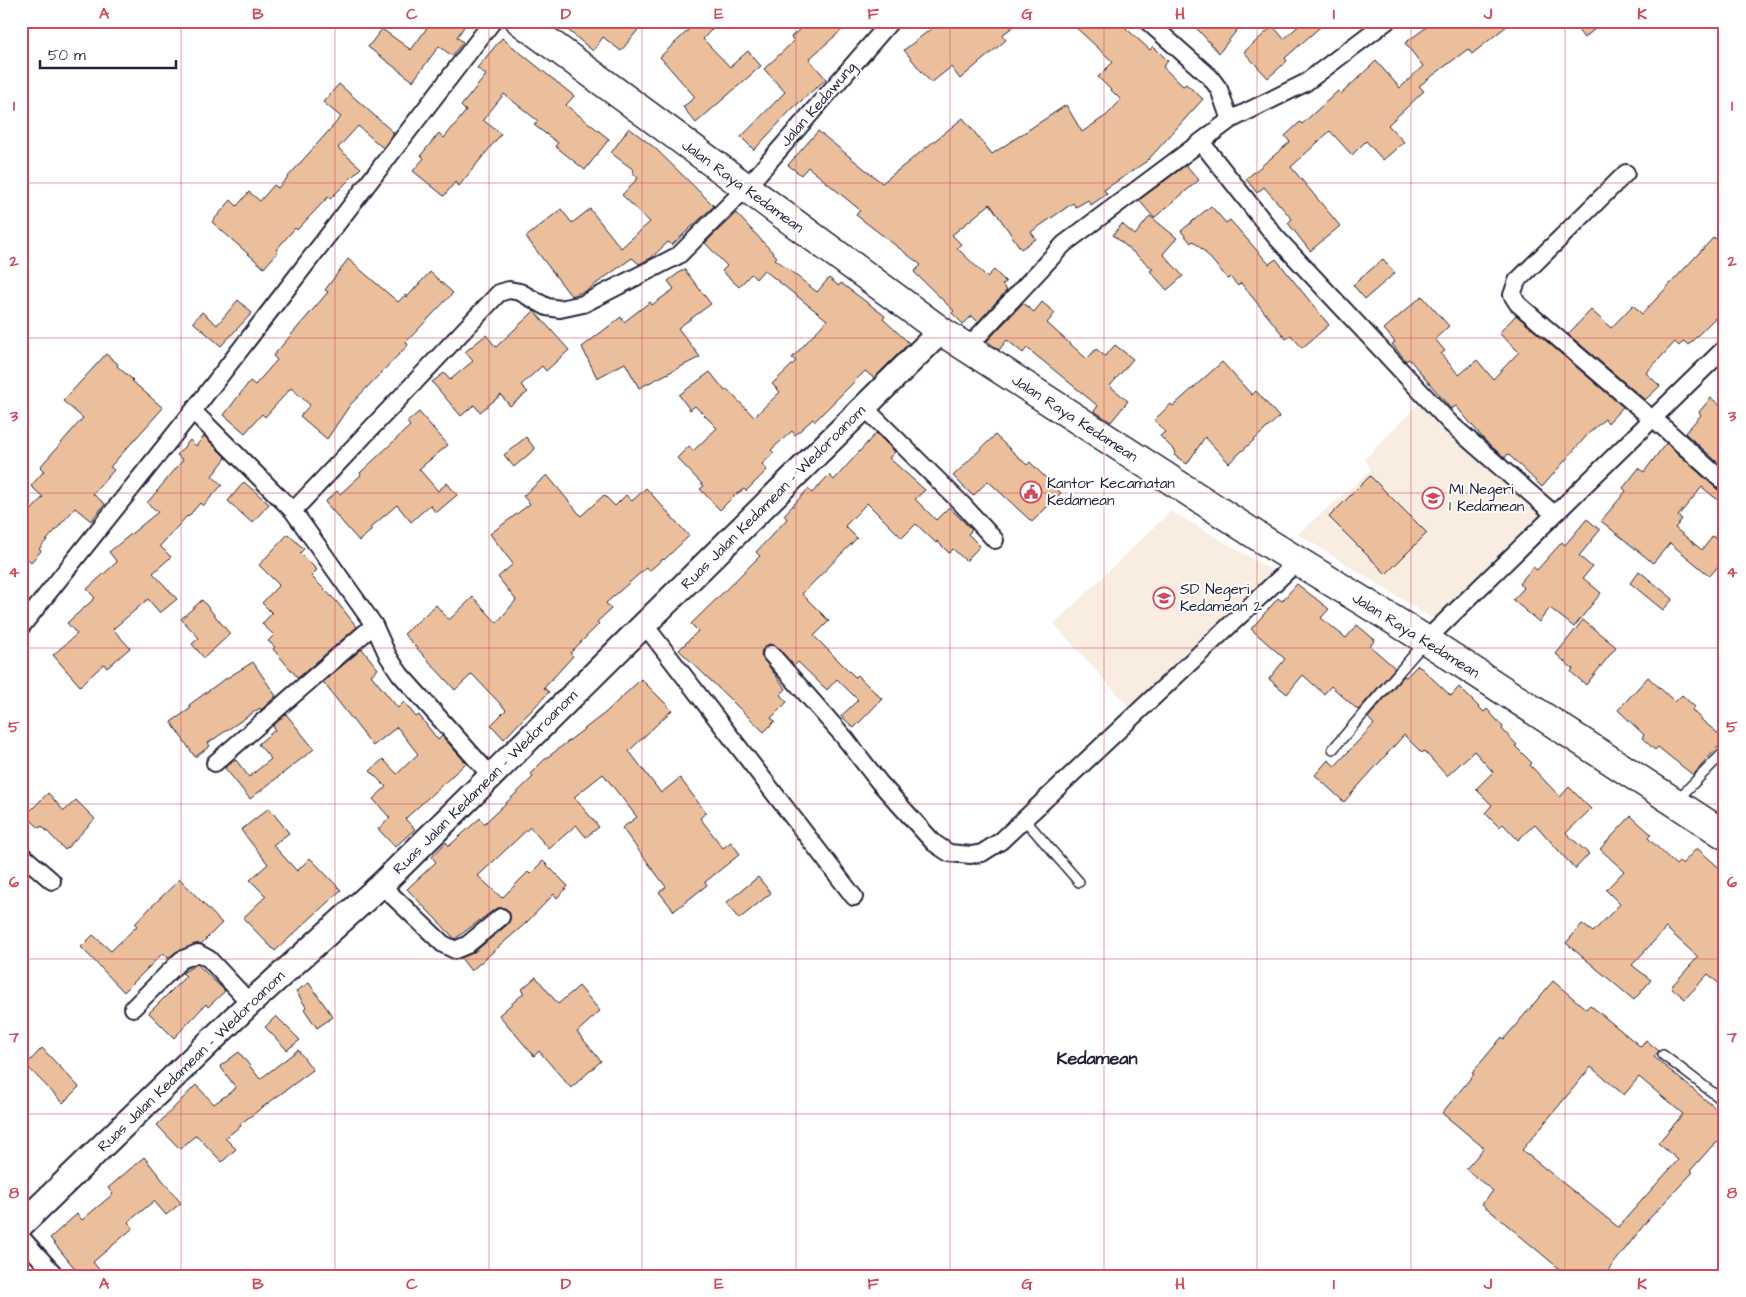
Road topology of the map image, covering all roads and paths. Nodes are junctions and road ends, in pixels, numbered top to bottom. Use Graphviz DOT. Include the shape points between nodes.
graph roads {
  1 [pos="493,21"];
  2 [pos="520,21"];
  3 [pos="891,21"];
  4 [pos="1147,21"];
  5 [pos="1387,21"];
  6 [pos="1230,120"];
  7 [pos="1201,142"];
  8 [pos="1626,173"];
  9 [pos="746,188"];
  10 [pos="941,331"];
  11 [pos="967,348"];
  12 [pos="1725,348"];
  13 [pos="864,407"];
  14 [pos="193,411"];
  15 [pos="1653,418"];
  16 [pos="1725,483"];
  17 [pos="293,511"];
  18 [pos="1554,514"];
  19 [pos="995,540"];
  20 [pos="1298,561"];
  21 [pos="644,624"];
  22 [pos="374,625"];
  23 [pos="21,626"];
  24 [pos="1426,640"];
  25 [pos="771,654"];
  26 [pos="1333,749"];
  27 [pos="1725,751"];
  28 [pos="215,763"];
  29 [pos="491,776"];
  30 [pos="1674,803"];
  31 [pos="1025,820"];
  32 [pos="1725,836"];
  33 [pos="21,854"];
  34 [pos="52,881"];
  35 [pos="1080,882"];
  36 [pos="381,885"];
  37 [pos="854,897"];
  38 [pos="501,917"];
  39 [pos="250,1003"];
  40 [pos="133,1008"];
  41 [pos="1663,1055"];
  42 [pos="1725,1102"];
  43 [pos="21,1225"];
  44 [pos="21,1237"];
  45 [pos="56,1276"];
  1 -- 14 [label="street"];
  2 -- 9 [label="highway, Jalan Raya Kedamean"];
  3 -- 9 [label="street, Jalan Kedawung"];
  4 -- 6 [label="street" via="1210,77 1219,89"];
  5 -- 6 [label="street" via="1305,83"];
  6 -- 7 [label="street"];
  7 -- 11 [label="street" via="1064,244"];
  7 -- 18 [label="street" via="1275,236 1451,424"];
  8 -- 15 [label="street" via="1517,281 1512,295 1518,304"];
  9 -- 10 [label="highway, Jalan Raya Kedamean"];
  9 -- 17 [label="street, Jalan Kedawung" via="679,256 583,304 560,309 547,307 520,292 509,290 499,293"];
  10 -- 11 [label="highway, Jalan Raya Kedamean"];
  10 -- 13 [label="main road, Ruas Jalan Kedamean - Wedoroanom"];
  11 -- 20 [label="highway, Jalan Raya Kedamean"];
  12 -- 15 [label="street"];
  13 -- 19 [label="street"];
  13 -- 21 [label="main road, Ruas Jalan Kedamean - Wedoroanom"];
  14 -- 17 [label="street"];
  14 -- 23 [label="street"];
  15 -- 16 [label="street"];
  15 -- 18 [label="street"];
  17 -- 22 [label="street"];
  18 -- 24 [label="street"];
  20 -- 24 [label="highway, Jalan Raya Kedamean"];
  20 -- 31 [label="street"];
  21 -- 29 [label="main road, Ruas Jalan Kedamean - Wedoroanom"];
  21 -- 37 [label="street"];
  22 -- 28 [label="street"];
  22 -- 29 [label="street" via="400,674"];
  24 -- 26 [label="lane"];
  24 -- 30 [label="highway, Jalan Raya Kedamean"];
  25 -- 31 [label="street" via="879,782 934,843 949,853 982,853"];
  27 -- 30 [label="lane"];
  29 -- 36 [label="main road, Ruas Jalan Kedamean - Wedoroanom"];
  30 -- 32 [label="highway, Jalan Raya Kedamean"];
  31 -- 35 [label="lane"];
  33 -- 34 [label="street"];
  36 -- 38 [label="street" via="443,944 455,950 467,945"];
  36 -- 39 [label="main road, Ruas Jalan Kedamean - Wedoroanom"];
  39 -- 40 [label="street" via="209,959 198,953 181,960"];
  39 -- 43 [label="main road, Ruas Jalan Kedamean - Wedoroanom"];
  41 -- 42 [label="lane"];
  44 -- 45 [label="street"];
}
